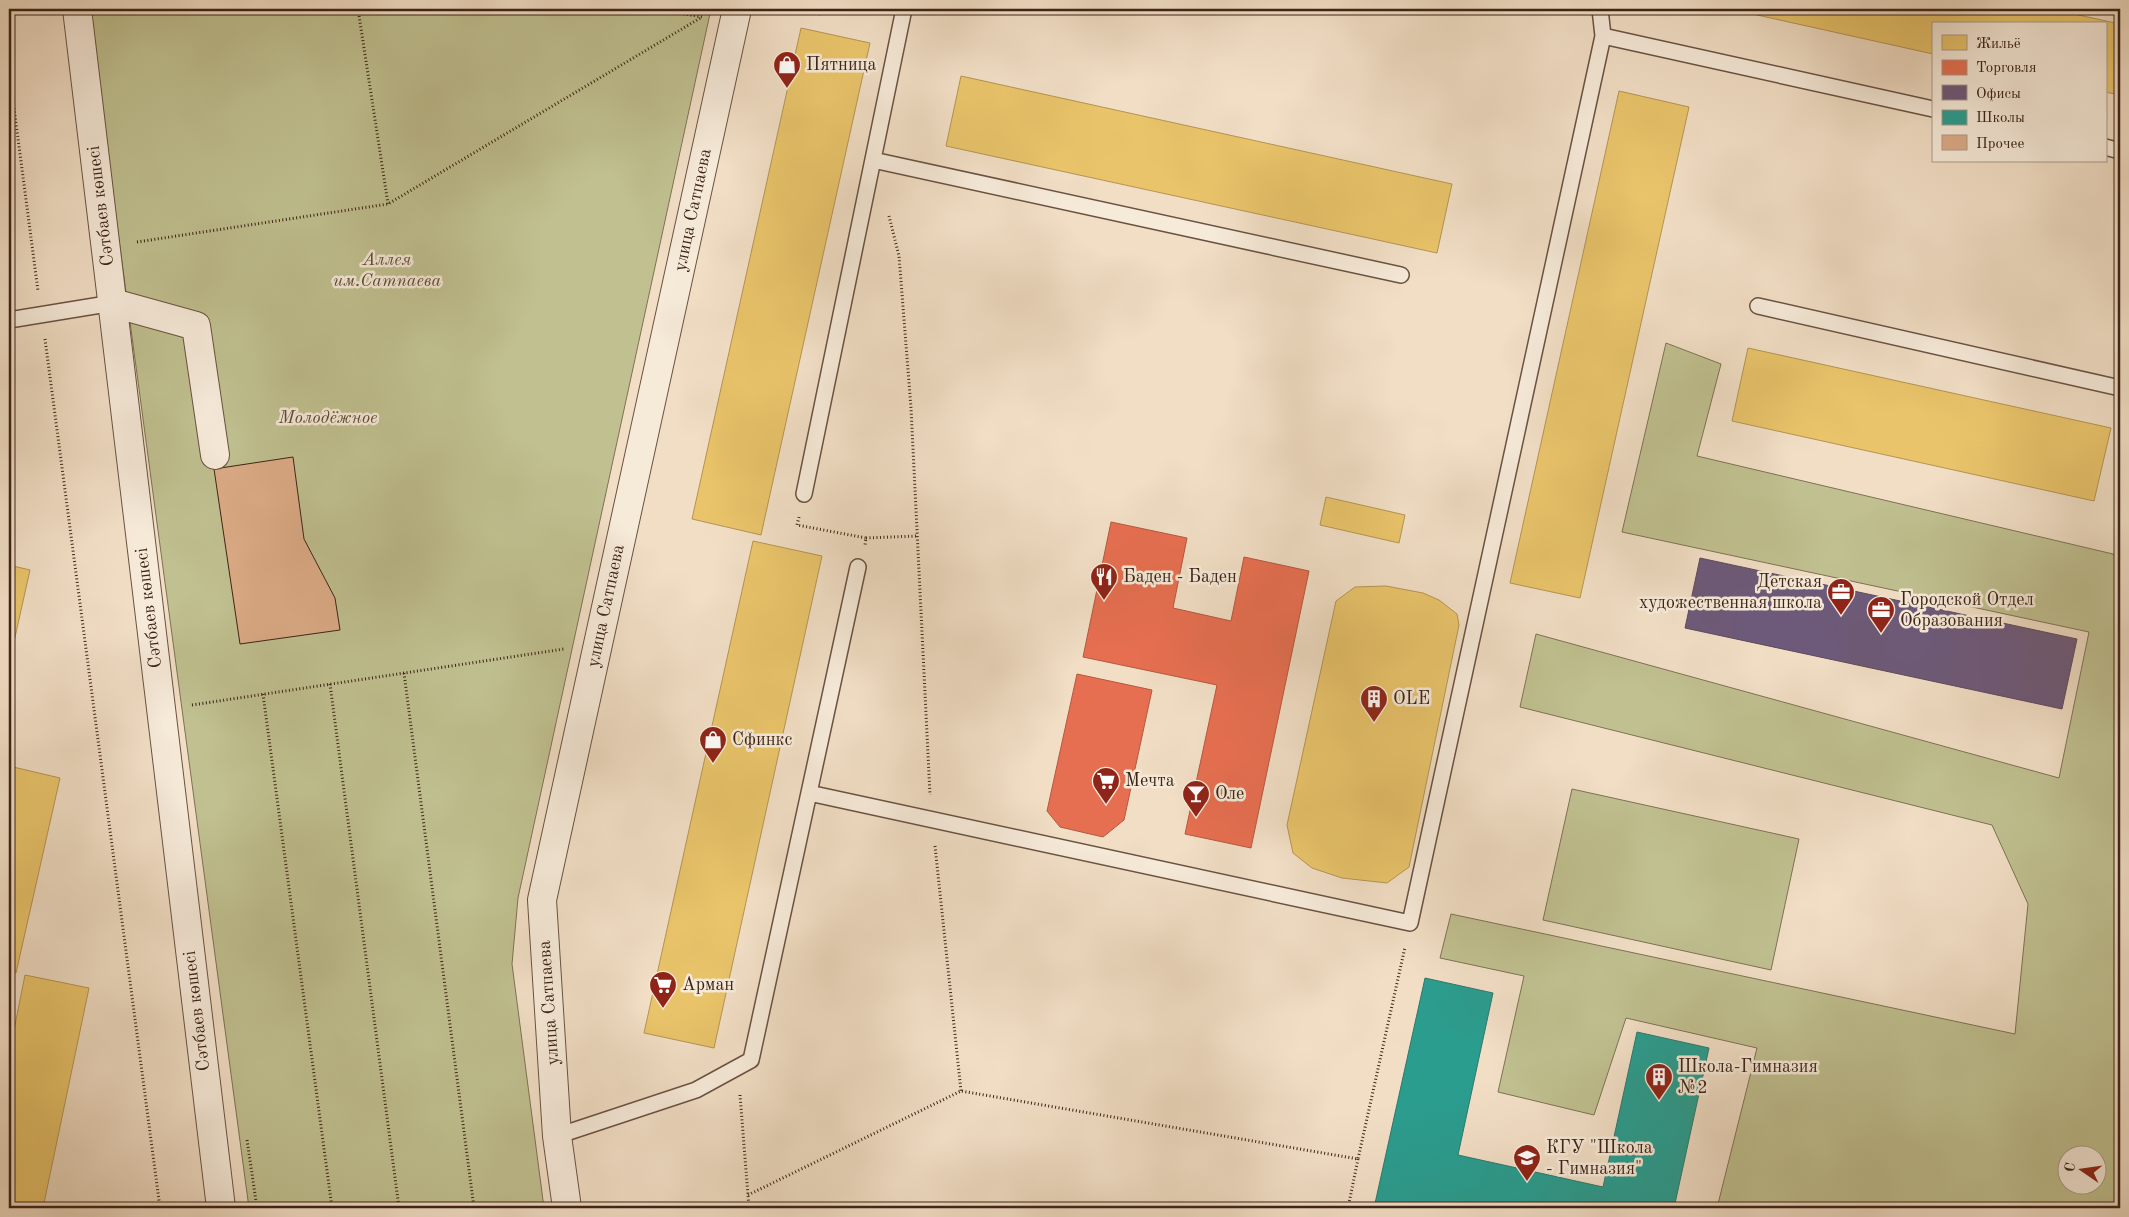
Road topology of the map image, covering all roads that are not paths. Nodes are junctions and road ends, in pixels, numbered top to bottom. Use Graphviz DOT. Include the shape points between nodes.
graph roads {
  1 [pos="77,9"];
  2 [pos="737,9"];
  3 [pos="904,9"];
  4 [pos="1600,9"];
  5 [pos="1603,36"];
  6 [pos="1932,109"];
  7 [pos="2106,147"];
  8 [pos="2120,151"];
  9 [pos="873,160"];
  10 [pos="1401,275"];
  11 [pos="113,303"];
  12 [pos="1758,306"];
  13 [pos="9,320"];
  14 [pos="2120,388"];
  15 [pos="215,455"];
  16 [pos="804,494"];
  17 [pos="858,567"];
  18 [pos="809,793"];
  19 [pos="557,1136"];
  20 [pos="221,1208"];
  21 [pos="567,1208"];
  1 -- 11 [label="street, Сәтбаев көшесі"];
  2 -- 19 [label="street, улица Сатпаева" via="542,900"];
  3 -- 9 [label="lane"];
  4 -- 5 [label="lane"];
  5 -- 6 [label="lane"];
  5 -- 18 [label="lane" via="1410,923"];
  7 -- 8 [label="lane"];
  9 -- 10 [label="lane"];
  9 -- 16 [label="lane"];
  11 -- 13 [label="lane"];
  11 -- 15 [label="street" via="196,326"];
  11 -- 20 [label="street, Сәтбаев көшесі"];
  12 -- 14 [label="lane"];
  17 -- 18 [label="lane"];
  18 -- 19 [label="lane" via="751,1060 696,1090"];
  19 -- 21 [label="street, улица Сатпаева"];
}
